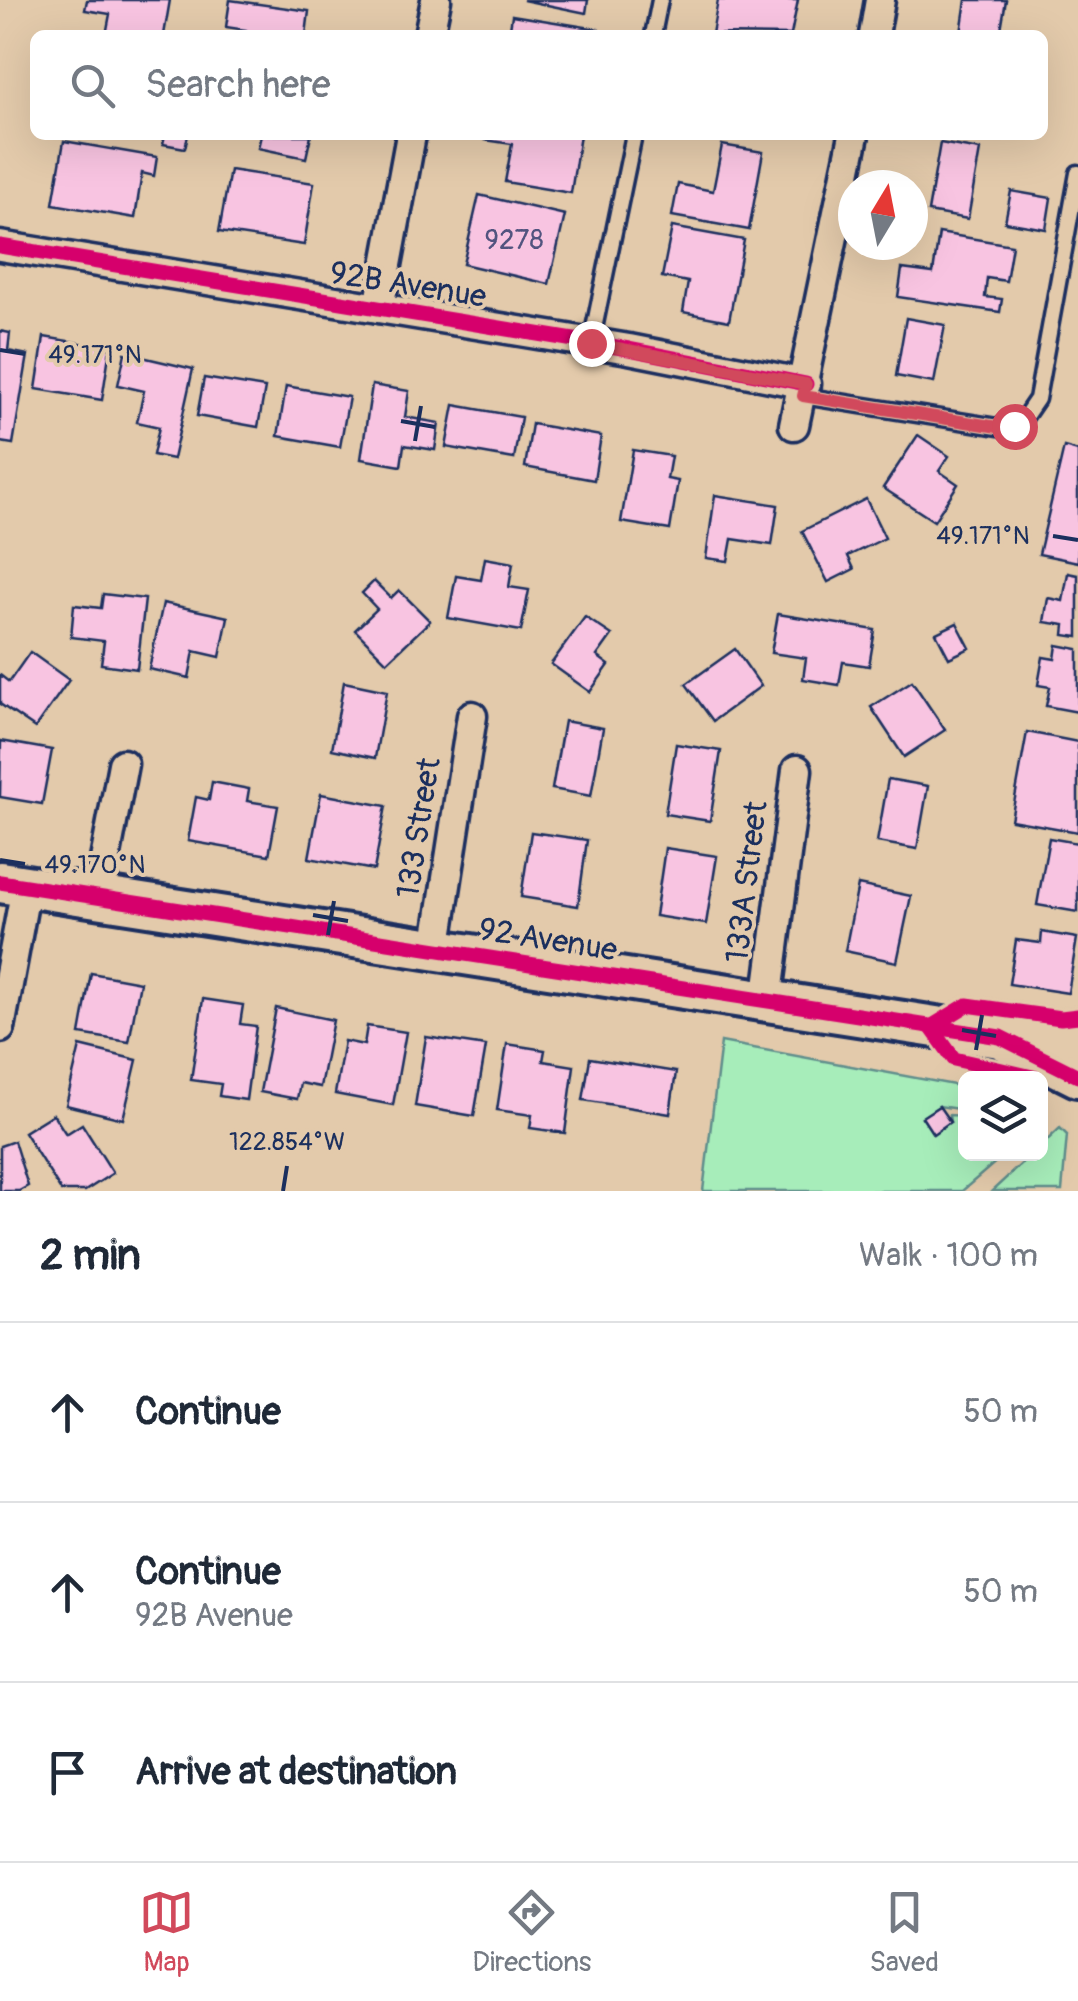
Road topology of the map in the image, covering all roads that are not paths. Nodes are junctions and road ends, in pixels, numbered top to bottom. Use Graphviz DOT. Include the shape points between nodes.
graph roads {
  1 [pos="436,0"];
  2 [pos="660,0"];
  3 [pos="880,0"];
  4 [pos="431,30"];
  5 [pos="654,30"];
  6 [pos="875,30"];
  7 [pos="410,140"];
  8 [pos="633,140"];
  9 [pos="853,140"];
  10 [pos="1078,173"];
  11 [pos="0,246"];
  12 [pos="379,308"];
  13 [pos="591,343"];
  14 [pos="804,390"];
  15 [pos="794,425"];
  16 [pos="472,716"];
  17 [pos="123,764"];
  18 [pos="797,770"];
  19 [pos="13,885"];
  20 [pos="98,897"];
  21 [pos="436,950"];
  22 [pos="767,1002"];
  23 [pos="0,1028"];
  24 [pos="1078,1034"];
  25 [pos="1000,1037"];
  26 [pos="1078,1076"];
  1 -- 4 [label="street"];
  2 -- 5 [label="lane"];
  3 -- 6 [label="street"];
  7 -- 12 [label="street"];
  8 -- 13 [label="lane"];
  9 -- 14 [label="street"];
  10 -- 14 [label="lane" via="1036,398 1022,421 1004,428"];
  11 -- 12 [label="street, 92B Avenue"];
  12 -- 13 [label="street, 92B Avenue"];
  13 -- 14 [label="street, 92B Avenue"];
  14 -- 15 [label="street"];
  16 -- 21 [label="street, 133 Street"];
  17 -- 20 [label="street"];
  18 -- 22 [label="street, 133A Street"];
  19 -- 20 [label="main road, 92 Avenue"];
  19 -- 23 [label="street"];
  20 -- 21 [label="main road, 92 Avenue"];
  21 -- 22 [label="main road, 92 Avenue"];
  22 -- 25 [label="main road, 92 Avenue"];
  24 -- 25 [label="main road" via="1024,1030"];
  25 -- 26 [label="main road, 92 Avenue"];
}
